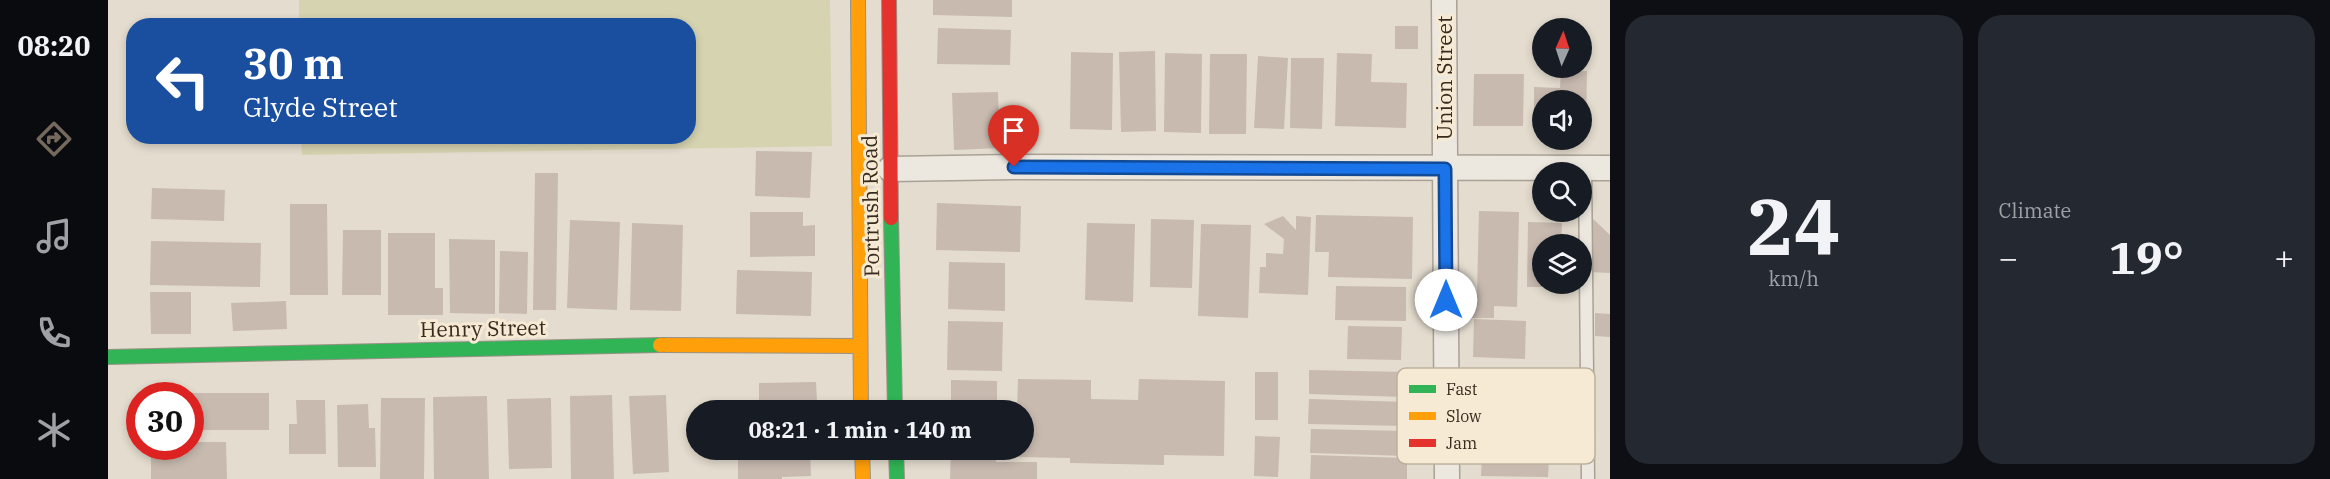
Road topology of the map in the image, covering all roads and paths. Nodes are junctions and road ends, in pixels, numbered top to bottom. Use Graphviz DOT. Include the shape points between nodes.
graph roads {
  1 [pos="858,0"];
  2 [pos="889,0"];
  3 [pos="1444,0"];
  4 [pos="890,168"];
  5 [pos="1532,168"];
  6 [pos="1592,168"];
  7 [pos="1610,168"];
  8 [pos="1445,169"];
  9 [pos="1586,222"];
  10 [pos="860,346"];
  11 [pos="108,357"];
  12 [pos="1446,368"];
  13 [pos="1587,368"];
  14 [pos="861,400"];
  15 [pos="895,400"];
  16 [pos="862,460"];
  17 [pos="896,460"];
  18 [pos="1447,464"];
  19 [pos="1588,464"];
  20 [pos="863,479"];
  21 [pos="897,479"];
  22 [pos="1447,479"];
  23 [pos="1588,479"];
  1 -- 10 [label="main road, Portrush Road"];
  2 -- 4 [label="main road, Portrush Road"];
  3 -- 8 [label="street, Union Street"];
  4 -- 8 [label="street"];
  4 -- 15 [label="main road, Portrush Road"];
  5 -- 8 [label="street"];
  6 -- 7 [label="street"];
  8 -- 12 [label="street, Union Street"];
  9 -- 13 [label="lane"];
  10 -- 11 [label="main road, Henry Street" via="698,344"];
  10 -- 14 [label="main road, Portrush Road"];
  16 -- 20 [label="main road"];
  17 -- 21 [label="main road"];
  18 -- 22 [label="street, Union Street"];
  19 -- 23 [label="lane"];
}
